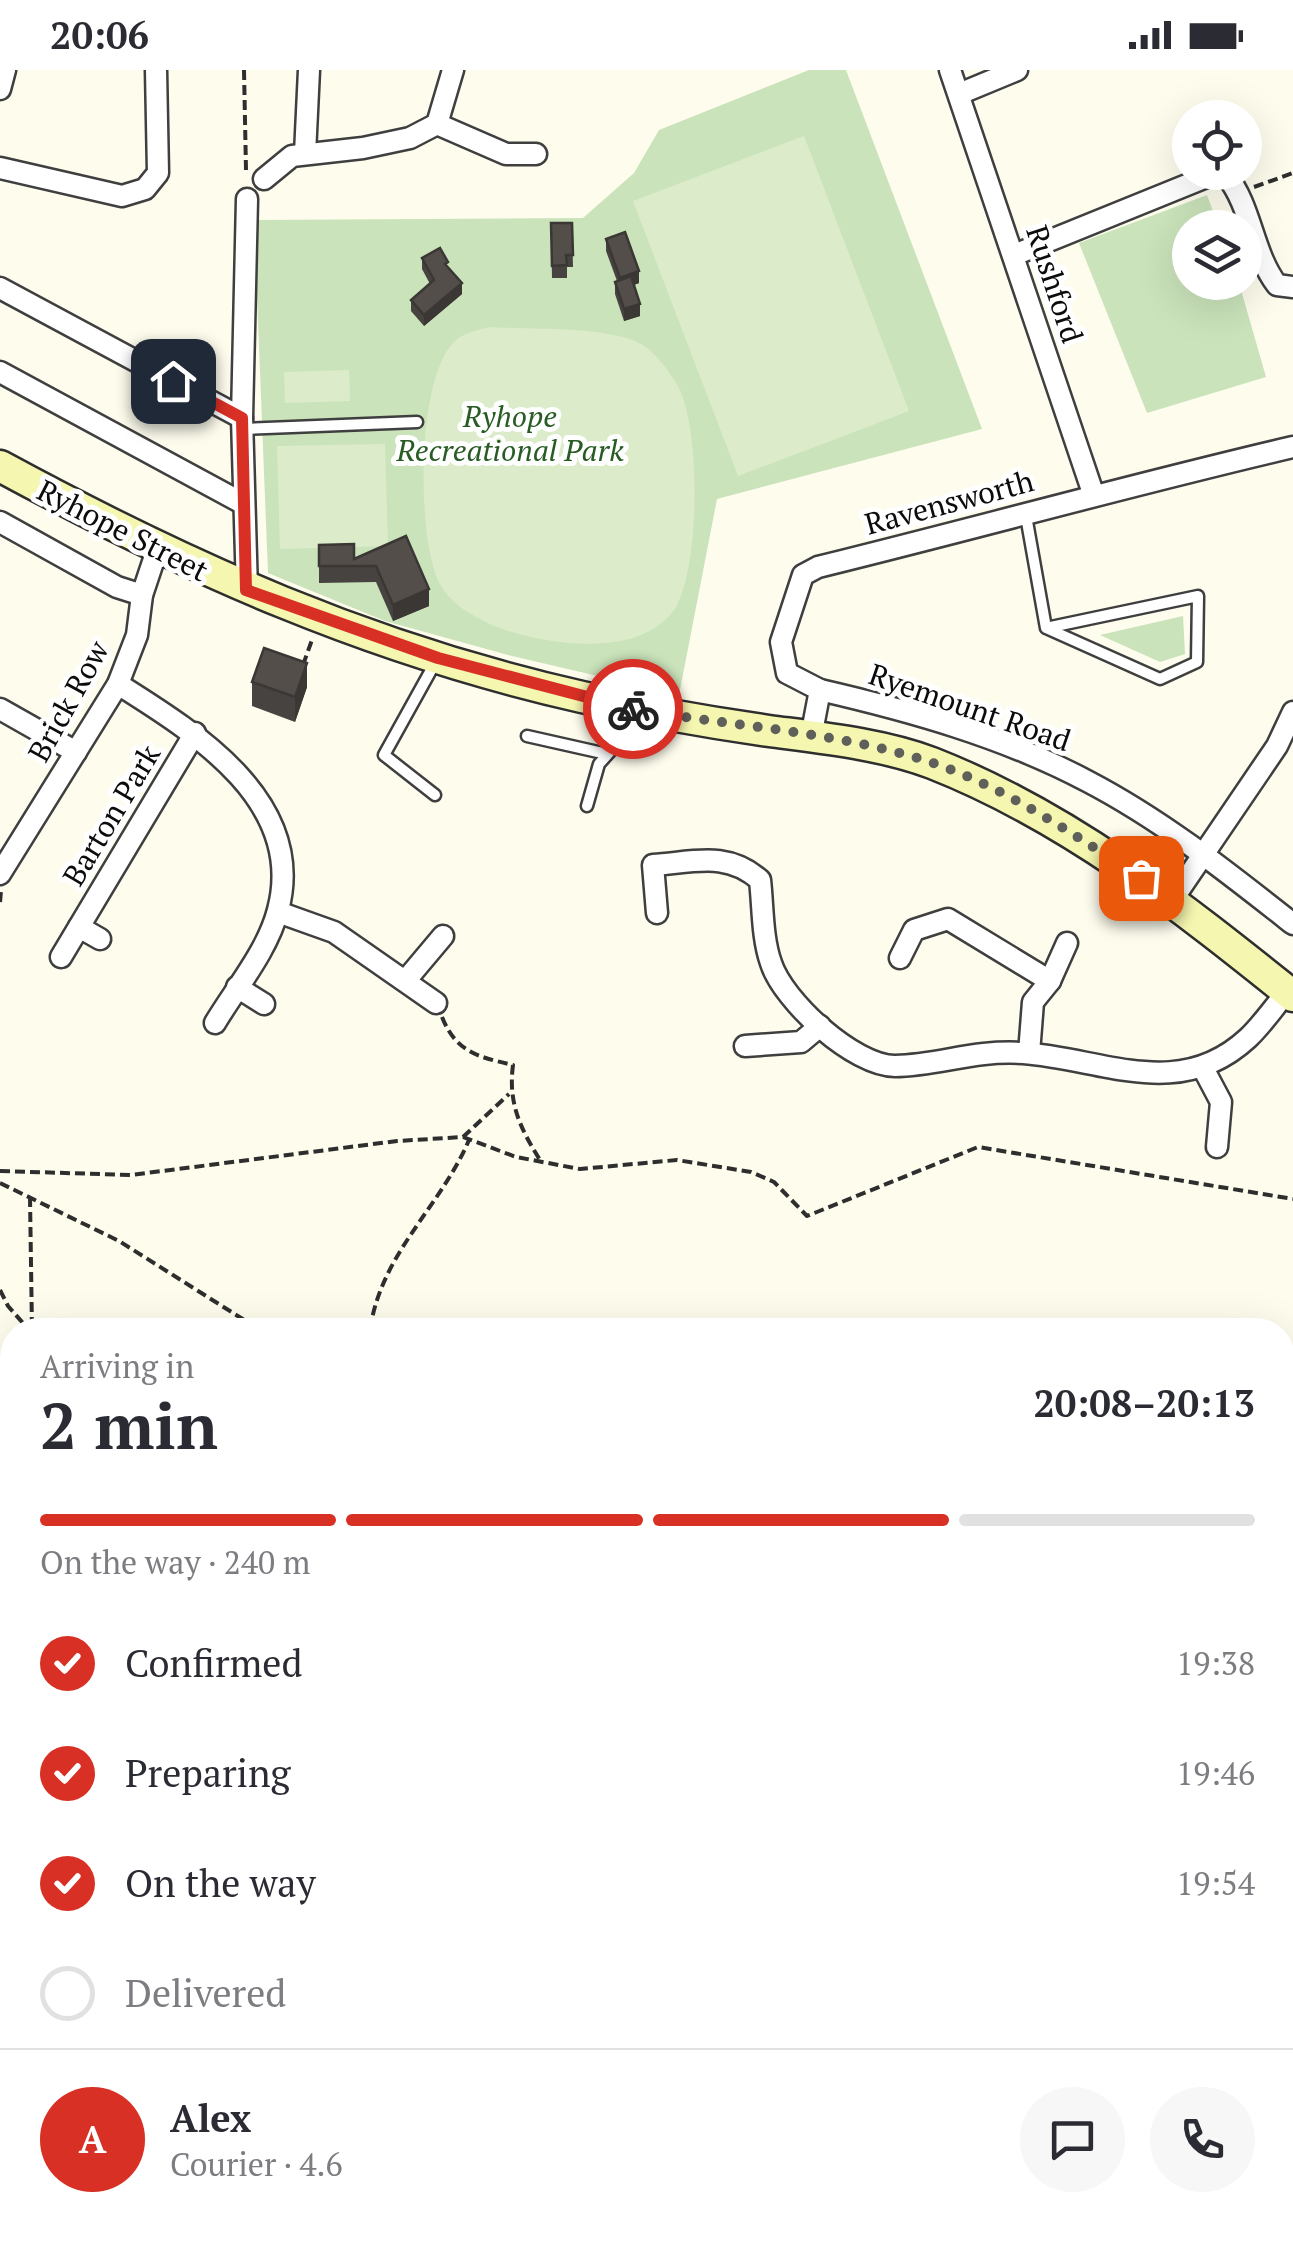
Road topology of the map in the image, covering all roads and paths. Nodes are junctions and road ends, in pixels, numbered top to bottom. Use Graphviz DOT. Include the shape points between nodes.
graph roads {
  1 [pos="4,70"];
  2 [pos="156,70"];
  3 [pos="244,70"];
  4 [pos="309,70"];
  5 [pos="453,70"];
  6 [pos="950,70"];
  7 [pos="1017,70"];
  8 [pos="0,89"];
  9 [pos="959,94"];
  10 [pos="437,124"];
  11 [pos="305,154"];
  12 [pos="536,154"];
  13 [pos="0,168"];
  14 [pos="1293,173"];
  15 [pos="264,180"];
  16 [pos="1240,191"];
  17 [pos="247,199"];
  18 [pos="1014,255"];
  19 [pos="1293,287"];
  20 [pos="0,288"];
  21 [pos="0,372"];
  22 [pos="418,422"];
  23 [pos="243,424"];
  24 [pos="1293,447"];
  25 [pos="0,466"];
  26 [pos="1092,493"];
  27 [pos="244,504"];
  28 [pos="1026,516"];
  29 [pos="0,522"];
  30 [pos="157,550"];
  31 [pos="246,590"];
  32 [pos="142,595"];
  33 [pos="320,618"];
  34 [pos="1046,628"];
  35 [pos="438,658"];
  36 [pos="302,667"];
  37 [pos="118,684"];
  38 [pos="820,690"];
  39 [pos="630,708"];
  40 [pos="0,709"];
  41 [pos="1293,712"];
  42 [pos="194,733"];
  43 [pos="527,736"];
  44 [pos="811,737"];
  45 [pos="76,752"];
  46 [pos="608,754"];
  47 [pos="435,795"];
  48 [pos="587,806"];
  49 [pos="1204,854"];
  50 [pos="2,873"];
  51 [pos="1174,900"];
  52 [pos="278,912"];
  53 [pos="657,912"];
  54 [pos="1293,924"];
  55 [pos="79,927"];
  56 [pos="444,936"];
  57 [pos="100,940"];
  58 [pos="1066,943"];
  59 [pos="61,957"];
  60 [pos="900,958"];
  61 [pos="406,980"];
  62 [pos="1050,981"];
  63 [pos="237,987"];
  64 [pos="1290,994"];
  65 [pos="436,1003"];
  66 [pos="264,1004"];
  67 [pos="215,1024"];
  68 [pos="820,1026"];
  69 [pos="746,1046"];
  70 [pos="1029,1053"];
  71 [pos="1203,1068"];
  72 [pos="509,1094"];
  73 [pos="466,1139"];
  74 [pos="1218,1147"];
  75 [pos="540,1160"];
  76 [pos="0,1171"];
  77 [pos="0,1183"];
  78 [pos="30,1198"];
  79 [pos="1293,1200"];
  80 [pos="0,1290"];
  81 [pos="20,1318"];
  82 [pos="31,1318"];
  83 [pos="241,1318"];
  84 [pos="372,1318"];
  1 -- 8 [label="street"];
  2 -- 13 [label="street" via="158,174 146,189 122,196"];
  3 -- 17 [label="path"];
  4 -- 11 [label="street"];
  5 -- 10 [label="street"];
  6 -- 9 [label="street, Rushford"];
  7 -- 9 [label="street"];
  9 -- 18 [label="street, Rushford"];
  10 -- 11 [label="street" via="410,138"];
  10 -- 12 [label="street" via="506,154"];
  11 -- 15 [label="street" via="292,156"];
  14 -- 16 [label="path"];
  16 -- 18 [label="street" via="1226,175 1209,176"];
  16 -- 19 [label="street" via="1266,270 1277,284"];
  17 -- 23 [label="street"];
  18 -- 26 [label="street, Rushford"];
  20 -- 23 [label="street"];
  21 -- 27 [label="street"];
  22 -- 23 [label="lane"];
  23 -- 27 [label="street"];
  24 -- 26 [label="street, Ravensworth"];
  25 -- 30 [label="main road, Ryhope Street"];
  26 -- 28 [label="street, Ravensworth"];
  27 -- 31 [label="street"];
  28 -- 34 [label="lane"];
  28 -- 38 [label="street, Ravensworth" via="803,575 781,642 787,672"];
  29 -- 32 [label="street"];
  30 -- 31 [label="main road, Ryhope Street"];
  30 -- 32 [label="street, Brick Row"];
  31 -- 33 [label="main road, Ryhope Street"];
  32 -- 37 [label="street, Brick Row" via="137,635"];
  33 -- 35 [label="main road, Ryhope Street"];
  33 -- 36 [label="path"];
  34 -- 34 [label="lane" via="1160,680 1197,662 1198,596"];
  35 -- 39 [label="main road, Ryhope Street"];
  35 -- 47 [label="lane" via="384,755"];
  37 -- 42 [label="street, Barton Park"];
  37 -- 45 [label="street, Brick Row"];
  38 -- 44 [label="street"];
  38 -- 49 [label="street, Ryemount Road" via="903,709 1004,744 1085,780"];
  39 -- 44 [label="main road, Ryhope Street"];
  39 -- 46 [label="lane"];
  40 -- 45 [label="street"];
  41 -- 49 [label="street" via="1278,746"];
  42 -- 52 [label="street, Barton Park" via="257,797 281,865"];
  42 -- 55 [label="street, Barton Park"];
  43 -- 46 [label="lane"];
  44 -- 51 [label="main road, Ryhope Street" via="927,761 993,789"];
  45 -- 50 [label="street, Brick Row"];
  46 -- 48 [label="lane"];
  49 -- 51 [label="street"];
  49 -- 54 [label="street, Ryemount Road"];
  51 -- 64 [label="main road, Ryhope Street"];
  52 -- 61 [label="street" via="334,932"];
  52 -- 63 [label="street, Barton Park"];
  53 -- 68 [label="street" via="653,865 720,859 742,864 760,880 770,962 785,990"];
  55 -- 57 [label="street, Barton Park"];
  55 -- 59 [label="street, Barton Park"];
  56 -- 61 [label="street"];
  58 -- 62 [label="street"];
  60 -- 62 [label="street" via="914,930 948,918"];
  61 -- 65 [label="street"];
  62 -- 70 [label="street" via="1034,1002"];
  63 -- 66 [label="street"];
  63 -- 67 [label="street, Barton Park"];
  64 -- 71 [label="street" via="1247,1039"];
  65 -- 72 [label="path" via="449,1035 469,1055 513,1065"];
  68 -- 69 [label="street" via="801,1042"];
  68 -- 70 [label="street" via="850,1050 890,1066 983,1051"];
  70 -- 71 [label="street" via="1160,1076"];
  71 -- 74 [label="street" via="1221,1102"];
  72 -- 73 [label="path"];
  72 -- 75 [label="path"];
  73 -- 75 [label="path"];
  73 -- 76 [label="path" via="397,1141 131,1175"];
  73 -- 84 [label="path" via="441,1195 418,1218 388,1268"];
  75 -- 79 [label="path" via="580,1170 677,1160 751,1172 774,1182 807,1216 978,1147"];
  77 -- 78 [label="path"];
  78 -- 82 [label="path"];
  78 -- 83 [label="path" via="118,1240"];
  80 -- 81 [label="path"];
}
